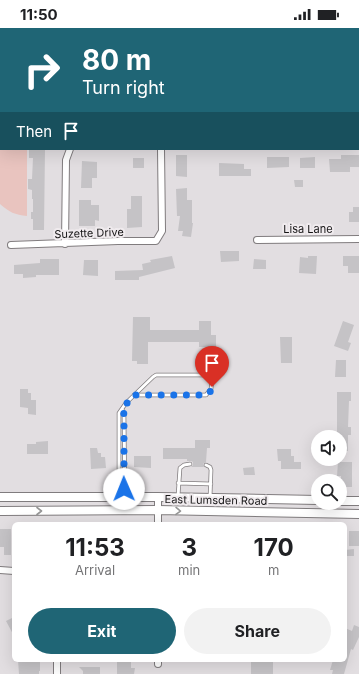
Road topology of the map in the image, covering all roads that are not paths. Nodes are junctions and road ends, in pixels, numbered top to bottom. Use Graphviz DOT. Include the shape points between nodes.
graph roads {
  1 [pos="70,150"];
  2 [pos="161,150"];
  3 [pos="359,239"];
  4 [pos="257,240"];
  5 [pos="65,244"];
  6 [pos="11,245"];
  7 [pos="134,395"];
  8 [pos="190,464"];
  9 [pos="206,465"];
  10 [pos="178,483"];
  11 [pos="211,484"];
  12 [pos="0,497"];
  13 [pos="122,497"];
  14 [pos="158,497"];
  15 [pos="178,498"];
  16 [pos="213,498"];
  17 [pos="311,500"];
  18 [pos="347,501"];
  19 [pos="359,501"];
  20 [pos="122,510"];
  21 [pos="158,510"];
  22 [pos="0,511"];
  23 [pos="215,511"];
  24 [pos="359,514"];
  25 [pos="158,522"];
  26 [pos="0,570"];
  27 [pos="12,571"];
  28 [pos="57,662"];
  29 [pos="57,674"];
  1 -- 5 [label="street" via="66,160"];
  2 -- 5 [label="street, Suzette Drive" via="162,231 156,241"];
  3 -- 4 [label="street, Lisa Lane"];
  5 -- 6 [label="street, Suzette Drive"];
  7 -- 7 [label="lane" via="156,376 203,375 212,381 211,389 206,395"];
  7 -- 13 [label="lane" via="122,409"];
  8 -- 10 [label="lane" via="181,466"];
  9 -- 11 [label="lane" via="210,468"];
  10 -- 11 [label="lane"];
  10 -- 15 [label="lane"];
  11 -- 16 [label="lane"];
  12 -- 13 [label="main road, East Lumsden Road"];
  13 -- 14 [label="main road, East Lumsden Road"];
  13 -- 20 [label="lane"];
  14 -- 15 [label="main road, East Lumsden Road"];
  14 -- 21 [label="street"];
  15 -- 16 [label="main road, East Lumsden Road"];
  16 -- 17 [label="main road, East Lumsden Road"];
  16 -- 23 [label="lane"];
  18 -- 19 [label="main road"];
  20 -- 21 [label="main road, East Lumsden Road"];
  22 -- 20 [label="main road, East Lumsden Road, one-way"];
  21 -- 23 [label="main road, East Lumsden Road, one-way"];
  21 -- 25 [label="street"];
  23 -- 24 [label="main road, East Lumsden Road"];
  26 -- 27 [label="street"];
  28 -- 29 [label="street"];
}
